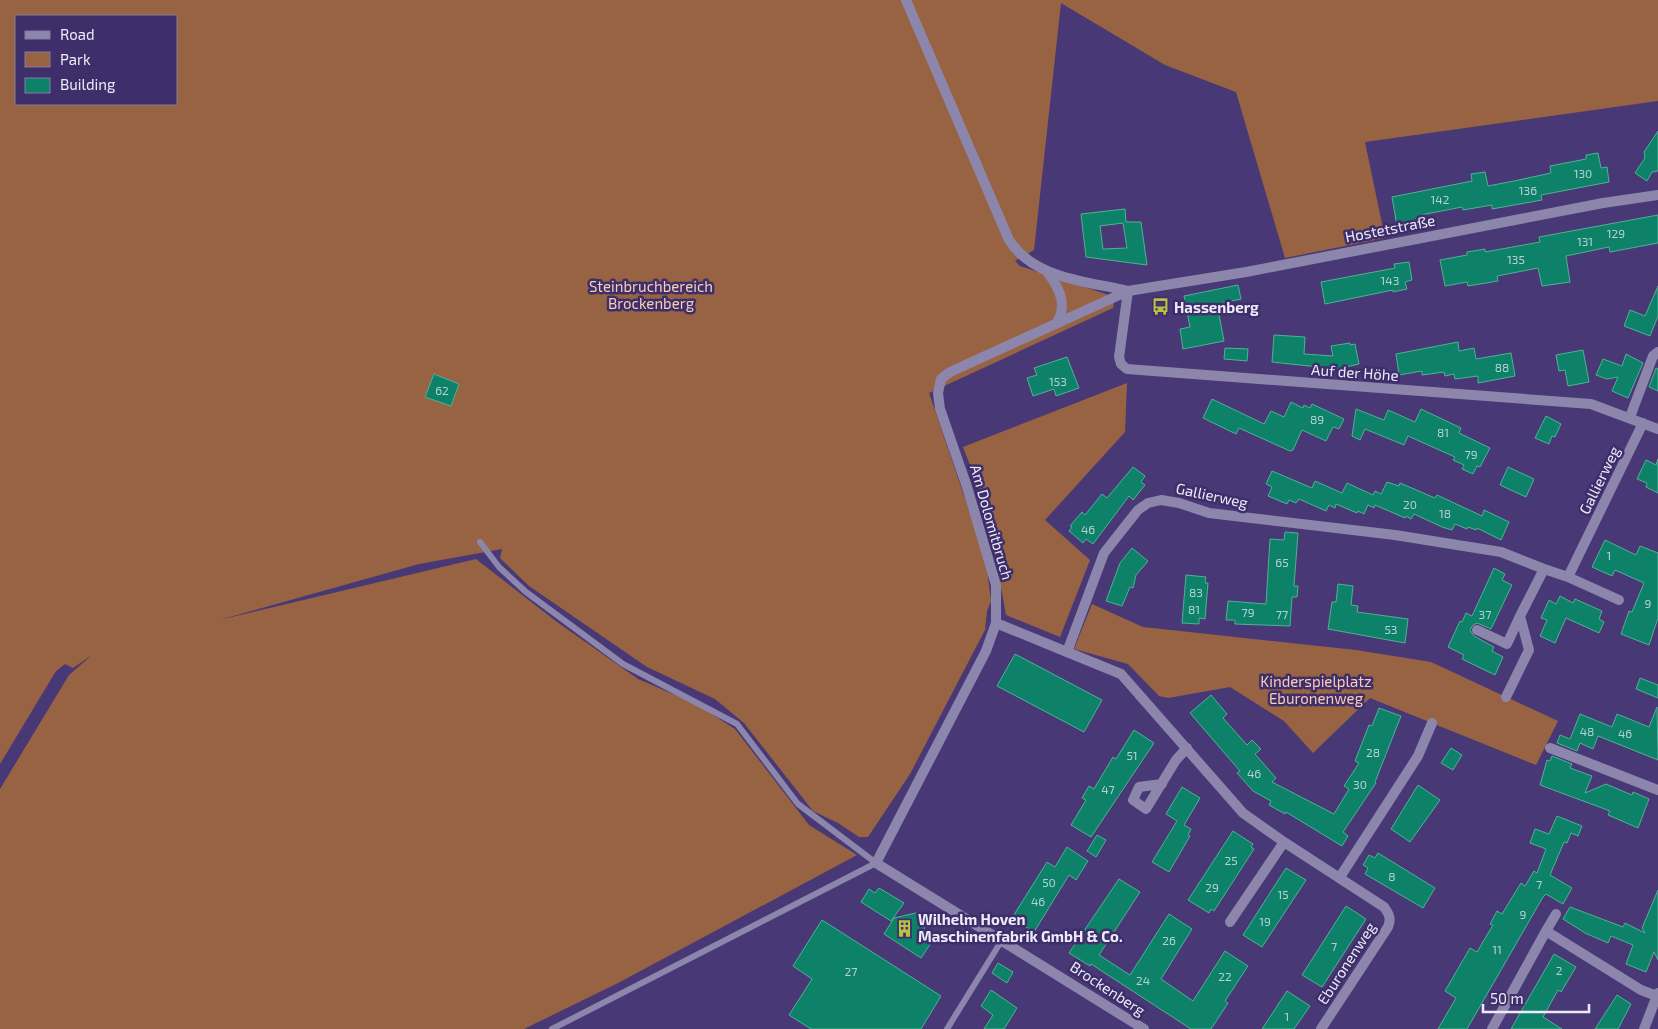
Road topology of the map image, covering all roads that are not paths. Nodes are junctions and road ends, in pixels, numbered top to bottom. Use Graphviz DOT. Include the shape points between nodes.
graph roads {
  1 [pos="906,0"];
  2 [pos="1658,195"];
  3 [pos="1048,273"];
  4 [pos="1128,291"];
  5 [pos="1056,324"];
  6 [pos="998,351"];
  7 [pos="1658,352"];
  8 [pos="1630,417"];
  9 [pos="1643,423"];
  10 [pos="1658,429"];
  11 [pos="480,542"];
  12 [pos="1544,568"];
  13 [pos="1568,577"];
  14 [pos="1619,600"];
  15 [pos="1520,616"];
  16 [pos="996,624"];
  17 [pos="1477,630"];
  18 [pos="1067,652"];
  19 [pos="1506,696"];
  20 [pos="1432,723"];
  21 [pos="1186,748"];
  22 [pos="1550,748"];
  23 [pos="1162,784"];
  24 [pos="1658,790"];
  25 [pos="1284,842"];
  26 [pos="876,863"];
  27 [pos="1340,877"];
  28 [pos="1556,914"];
  29 [pos="1230,922"];
  30 [pos="1546,931"];
  31 [pos="1002,940"];
  32 [pos="1657,994"];
  33 [pos="552,1029"];
  34 [pos="947,1029"];
  35 [pos="1144,1029"];
  36 [pos="1321,1029"];
  37 [pos="1492,1029"];
  38 [pos="1644,1029"];
  1 -- 3 [label="street" via="1009,240 1018,254"];
  2 -- 4 [label="street, Hostetstraße" via="1237,274"];
  3 -- 4 [label="street, Hostetstraße"];
  3 -- 5 [label="street" via="1058,287 1064,308"];
  4 -- 5 [label="street, Hostetstraße"];
  4 -- 8 [label="street, Auf der Höhe" via="1119,357 1127,369 1591,404"];
  5 -- 6 [label="street, Hostetstraße"];
  6 -- 16 [label="street, Am Dolomitbruch" via="950,372 941,379 938,393 940,409 991,563 998,602"];
  7 -- 8 [label="street" via="1653,356"];
  8 -- 9 [label="street, Auf der Höhe"];
  9 -- 10 [label="street, Auf der Höhe"];
  9 -- 13 [label="street, Gallierweg"];
  11 -- 26 [label="lane" via="499,567 526,592 624,664 737,724 798,804"];
  12 -- 13 [label="street, Gallierweg"];
  12 -- 15 [label="street"];
  12 -- 18 [label="street, Gallierweg" via="1501,552 1395,535 1209,513 1161,500 1138,510 1104,553"];
  13 -- 14 [label="street, Gallierweg"];
  15 -- 17 [label="street" via="1507,644"];
  15 -- 19 [label="street" via="1529,650"];
  16 -- 18 [label="street"];
  16 -- 26 [label="street, Am Dolomitbruch" via="986,651"];
  18 -- 21 [label="street, Eburonenweg" via="1121,674"];
  20 -- 27 [label="street" via="1418,756"];
  21 -- 23 [label="street"];
  21 -- 25 [label="street, Eburonenweg" via="1243,813"];
  22 -- 24 [label="street"];
  25 -- 27 [label="street, Eburonenweg"];
  25 -- 29 [label="street"];
  26 -- 31 [label="street, Brockenberg"];
  26 -- 33 [label="lane"];
  27 -- 36 [label="street, Eburonenweg" via="1384,907 1390,914 1390,921"];
  28 -- 30 [label="street"];
  30 -- 32 [label="street" via="1641,990"];
  30 -- 37 [label="street"];
  31 -- 34 [label="lane"];
  31 -- 35 [label="street, Brockenberg"];
  32 -- 38 [label="street"];
}
